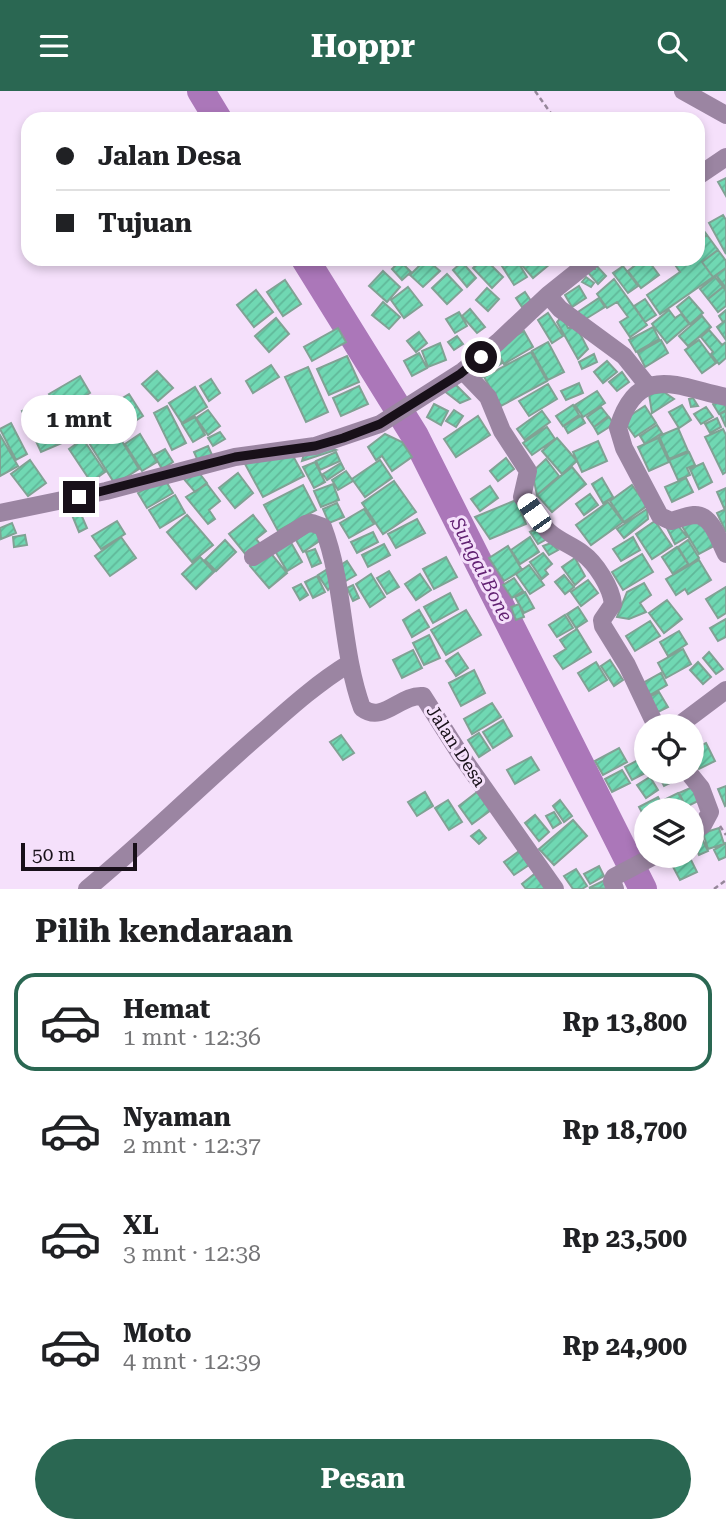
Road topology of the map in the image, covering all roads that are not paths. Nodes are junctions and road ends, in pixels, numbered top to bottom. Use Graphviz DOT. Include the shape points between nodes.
graph roads {
  1 [pos="683,91"];
  2 [pos="726,115"];
  3 [pos="726,157"];
  4 [pos="705,171"];
  5 [pos="584,266"];
  6 [pos="548,295"];
  7 [pos="463,372"];
  8 [pos="648,386"];
  9 [pos="726,397"];
  10 [pos="0,513"];
  11 [pos="726,554"];
  12 [pos="253,557"];
  13 [pos="350,663"];
  14 [pos="726,690"];
  15 [pos="650,714"];
  16 [pos="694,714"];
  17 [pos="698,784"];
  18 [pos="704,823"];
  19 [pos="636,868"];
  20 [pos="615,883"];
  21 [pos="87,889"];
  22 [pos="555,889"];
  1 -- 2 [label="street"];
  3 -- 4 [label="street"];
  5 -- 6 [label="street"];
  6 -- 7 [label="street"];
  6 -- 8 [label="street" via="624,356"];
  7 -- 10 [label="street" via="380,424 315,446 235,457"];
  7 -- 15 [label="street" via="488,397 502,431 528,471 522,496 546,530 583,554 611,595 613,604 603,626"];
  8 -- 9 [label="street" via="673,383"];
  8 -- 11 [label="street" via="637,393 620,421 618,433 624,448 660,516 671,521 696,514 705,518"];
  12 -- 13 [label="street, Jalan Desa" via="306,524 323,527"];
  13 -- 21 [label="street" via="310,691"];
  13 -- 22 [label="street, Jalan Desa" via="361,707 373,715 418,696 426,699"];
  14 -- 16 [label="street"];
  17 -- 18 [label="street" via="710,812"];
  19 -- 20 [label="street"];
}
